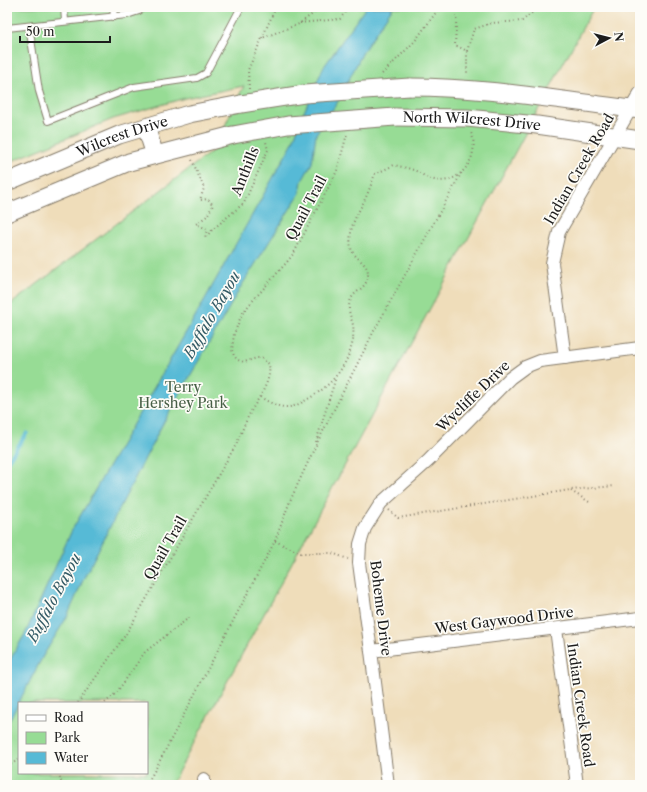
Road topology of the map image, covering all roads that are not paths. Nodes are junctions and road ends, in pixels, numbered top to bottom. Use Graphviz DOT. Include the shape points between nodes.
graph roads {
  1 [pos="64,7"];
  2 [pos="113,7"];
  3 [pos="145,7"];
  4 [pos="241,7"];
  5 [pos="114,17"];
  6 [pos="65,21"];
  7 [pos="29,26"];
  8 [pos="7,28"];
  9 [pos="640,93"];
  10 [pos="241,104"];
  11 [pos="635,109"];
  12 [pos="146,127"];
  13 [pos="232,135"];
  14 [pos="615,137"];
  15 [pos="640,140"];
  16 [pos="155,155"];
  17 [pos="7,182"];
  18 [pos="7,213"];
  19 [pos="640,348"];
  20 [pos="565,358"];
  21 [pos="428,461"];
  22 [pos="640,618"];
  23 [pos="556,629"];
  24 [pos="371,651"];
  25 [pos="388,785"];
  26 [pos="577,785"];
  1 -- 6 [label="lane"];
  2 -- 5 [label="lane"];
  3 -- 5 [label="lane" via="140,11"];
  4 -- 7 [label="lane" via="206,73 197,78 134,87 48,121 39,91"];
  5 -- 6 [label="lane"];
  6 -- 7 [label="lane"];
  7 -- 8 [label="lane"];
  9 -- 11 [label="street, Indian Creek Road"];
  10 -- 11 [label="main road, North Wilcrest Drive, bridge" via="304,94 433,87"];
  10 -- 12 [label="main road, Wilcrest Drive" via="189,114"];
  11 -- 14 [label="street, Indian Creek Road"];
  12 -- 16 [label="main road"];
  12 -- 17 [label="main road, Wilcrest Drive" via="119,135"];
  13 -- 14 [label="main road, North Wilcrest Drive, bridge" via="288,125 395,117 467,118"];
  13 -- 16 [label="main road, Wilcrest Drive"];
  14 -- 15 [label="main road, North Wilcrest Drive"];
  14 -- 20 [label="street, Indian Creek Road" via="559,232 552,263"];
  16 -- 18 [label="main road, Wilcrest Drive" via="129,162"];
  19 -- 20 [label="street, Wycliffe Drive"];
  20 -- 21 [label="street, Wycliffe Drive" via="540,361 525,367 510,378"];
  21 -- 24 [label="street, Boheme Drive" via="381,503 365,528 360,544 359,563"];
  22 -- 23 [label="street, West Gaywood Drive"];
  23 -- 24 [label="street, West Gaywood Drive"];
  23 -- 26 [label="street, Indian Creek Road"];
  24 -- 25 [label="street, Boheme Drive"];
}
